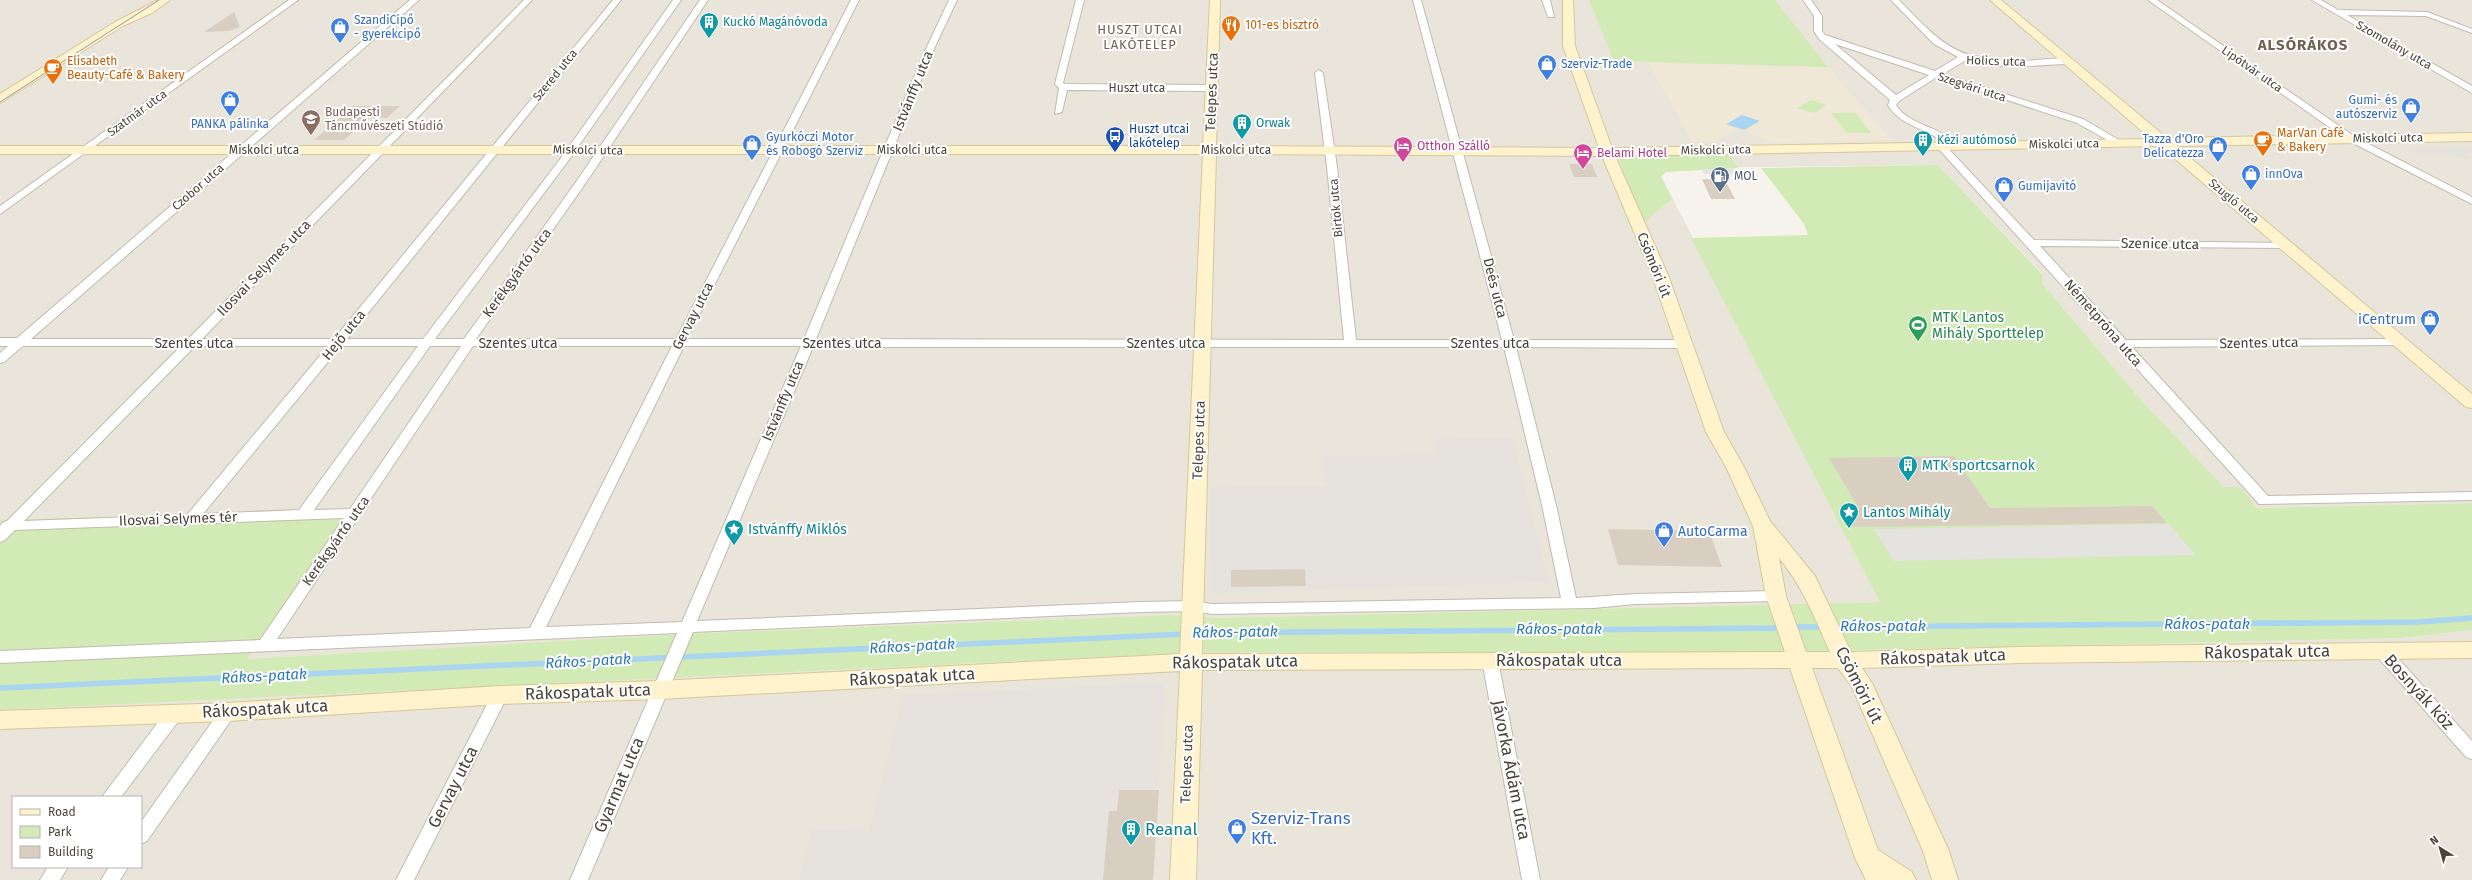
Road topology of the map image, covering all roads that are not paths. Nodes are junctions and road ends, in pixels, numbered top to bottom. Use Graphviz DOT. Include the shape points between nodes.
graph roads {
  1 [pos="150,0"];
  2 [pos="165,0"];
  3 [pos="294,0"];
  4 [pos="415,0"];
  5 [pos="528,0"];
  6 [pos="617,0"];
  7 [pos="677,0"];
  8 [pos="704,0"];
  9 [pos="855,0"];
  10 [pos="953,0"];
  11 [pos="1080,0"];
  12 [pos="1215,0"];
  13 [pos="1417,0"];
  14 [pos="1546,0"];
  15 [pos="1568,0"];
  16 [pos="1807,0"];
  17 [pos="1895,0"];
  18 [pos="1995,0"];
  19 [pos="2152,0"];
  20 [pos="2316,0"];
  21 [pos="2337,12"];
  22 [pos="1550,15"];
  23 [pos="119,24"];
  24 [pos="2472,31"];
  25 [pos="1822,37"];
  26 [pos="1963,58"];
  27 [pos="2069,62"];
  28 [pos="1319,73"];
  29 [pos="1936,75"];
  30 [pos="1063,87"];
  31 [pos="1212,88"];
  32 [pos="2472,90"];
  33 [pos="14,92"];
  34 [pos="0,98"];
  35 [pos="1894,99"];
  36 [pos="0,104"];
  37 [pos="1058,112"];
  38 [pos="2472,137"];
  39 [pos="2352,139"];
  40 [pos="2164,142"];
  41 [pos="2119,143"];
  42 [pos="1947,146"];
  43 [pos="0,150"];
  44 [pos="85,150"];
  45 [pos="241,150"];
  46 [pos="379,150"];
  47 [pos="494,150"];
  48 [pos="570,150"];
  49 [pos="602,150"];
  50 [pos="778,150"];
  51 [pos="889,150"];
  52 [pos="1210,150"];
  53 [pos="1329,150"];
  54 [pos="1458,151"];
  55 [pos="1606,152"];
  56 [pos="2472,201"];
  57 [pos="0,212"];
  58 [pos="2034,243"];
  59 [pos="2286,245"];
  60 [pos="2398,341"];
  61 [pos="0,342"];
  62 [pos="21,342"];
  63 [pos="338,342"];
  64 [pos="427,342"];
  65 [pos="680,342"];
  66 [pos="190,343"];
  67 [pos="469,343"];
  68 [pos="808,343"];
  69 [pos="1203,343"];
  70 [pos="1350,343"];
  71 [pos="1508,344"];
  72 [pos="1684,344"];
  73 [pos="2120,344"];
  74 [pos="0,360"];
  75 [pos="2472,402"];
  76 [pos="2472,496"];
  77 [pos="355,513"];
  78 [pos="304,514"];
  79 [pos="191,519"];
  80 [pos="1762,524"];
  81 [pos="6,526"];
  82 [pos="0,537"];
  83 [pos="1569,602"];
  84 [pos="1779,602"];
  85 [pos="1193,612"];
  86 [pos="687,627"];
  87 [pos="535,634"];
  88 [pos="264,646"];
  89 [pos="2382,650"];
  90 [pos="2472,650"];
  91 [pos="1798,653"];
  92 [pos="1191,654"];
  93 [pos="0,658"];
  94 [pos="1490,660"];
  95 [pos="1844,660"];
  96 [pos="659,690"];
  97 [pos="500,695"];
  98 [pos="228,712"];
  99 [pos="174,714"];
  100 [pos="0,720"];
  101 [pos="2472,752"];
  102 [pos="112,796"];
  103 [pos="142,835"];
  104 [pos="1868,858"];
  105 [pos="58,868"];
  106 [pos="118,868"];
  107 [pos="49,880"];
  108 [pos="110,880"];
  109 [pos="405,880"];
  110 [pos="579,880"];
  111 [pos="1183,880"];
  112 [pos="1531,880"];
  113 [pos="1879,880"];
  114 [pos="1903,880"];
  115 [pos="1945,880"];
  1 -- 23 [label="street"];
  2 -- 23 [label="street"];
  3 -- 44 [label="street, Szatmár utca"];
  4 -- 45 [label="street, Czobor utca"];
  5 -- 46 [label="street, Ilosvai Selymes utca"];
  6 -- 47 [label="street, Szered utca"];
  7 -- 48 [label="street, Kerékgyártó utca"];
  8 -- 49 [label="street, Kerékgyártó utca"];
  9 -- 50 [label="street, Gervay utca"];
  10 -- 51 [label="street, Istvánffy utca" via="929,51"];
  11 -- 30 [label="street" via="1059,84"];
  12 -- 31 [label="street, Telepes utca"];
  13 -- 54 [label="street, Deés utca"];
  14 -- 22 [label="street"];
  15 -- 55 [label="street, Csömöri út" via="1569,46"];
  16 -- 25 [label="street" via="1818,16 1818,31"];
  17 -- 26 [label="street" via="1942,46"];
  18 -- 27 [label="street, Szugló utca"];
  19 -- 39 [label="street, Lipótvár utca"];
  20 -- 21 [label="street, Szomolány utca"];
  21 -- 24 [label="street" via="2426,14"];
  21 -- 32 [label="street, Szomolány utca"];
  23 -- 33 [label="street"];
  25 -- 29 [label="street, Szegvári utca"];
  25 -- 35 [label="street"];
  26 -- 27 [label="street, Holics utca" via="1989,62"];
  26 -- 29 [label="street, Holics utca"];
  27 -- 40 [label="street, Szugló utca"];
  28 -- 53 [label="street, Birtok utca"];
  29 -- 35 [label="street, Holics utca"];
  29 -- 41 [label="street, Szegvári utca" via="2080,121"];
  30 -- 31 [label="street, Huszt utca"];
  30 -- 37 [label="street"];
  31 -- 52 [label="street, Telepes utca"];
  33 -- 34 [label="street"];
  33 -- 36 [label="street"];
  35 -- 42 [label="street" via="1892,105 1899,116 1914,125 1938,133"];
  38 -- 39 [label="street, Miskolci utca"];
  39 -- 40 [label="street, Miskolci utca"];
  39 -- 56 [label="street, Lipótvár utca"];
  40 -- 41 [label="street, Miskolci utca"];
  40 -- 59 [label="street, Szugló utca"];
  41 -- 42 [label="street, Miskolci utca"];
  42 -- 55 [label="street, Miskolci utca"];
  42 -- 58 [label="street, Németpróna utca"];
  43 -- 44 [label="street, Miskolci utca"];
  44 -- 45 [label="street, Miskolci utca"];
  44 -- 57 [label="street, Szatmár utca"];
  45 -- 46 [label="street, Miskolci utca"];
  45 -- 62 [label="street, Czobor utca"];
  46 -- 47 [label="street, Miskolci utca"];
  46 -- 66 [label="street, Ilosvai Selymes utca"];
  47 -- 48 [label="street, Miskolci utca"];
  47 -- 63 [label="street, Hejő utca"];
  48 -- 49 [label="street, Miskolci utca"];
  48 -- 64 [label="street, Kerékgyártó utca"];
  49 -- 50 [label="street, Miskolci utca"];
  49 -- 67 [label="street, Kerékgyártó utca" via="471,336"];
  50 -- 51 [label="street, Miskolci utca"];
  50 -- 65 [label="street, Gervay utca"];
  51 -- 52 [label="street, Miskolci utca"];
  51 -- 68 [label="street, Istvánffy utca"];
  52 -- 53 [label="street, Miskolci utca"];
  52 -- 69 [label="street, Telepes utca"];
  53 -- 54 [label="street, Miskolci utca"];
  53 -- 70 [label="street, Birtok utca"];
  54 -- 55 [label="street, Miskolci utca"];
  54 -- 71 [label="street, Deés utca"];
  55 -- 72 [label="street, Csömöri út" via="1660,275"];
  58 -- 59 [label="street, Szenice utca"];
  58 -- 73 [label="street, Németpróna utca"];
  59 -- 60 [label="street, Szugló utca"];
  60 -- 73 [label="street, Szentes utca"];
  60 -- 75 [label="street, Szugló utca"];
  61 -- 62 [label="street, Szentes utca"];
  62 -- 66 [label="street, Szentes utca"];
  62 -- 74 [label="street, Czobor utca"];
  63 -- 64 [label="street, Szentes utca"];
  63 -- 66 [label="street, Szentes utca"];
  63 -- 79 [label="street, Hejő utca"];
  64 -- 67 [label="street, Szentes utca"];
  64 -- 78 [label="street, Kerékgyártó utca"];
  65 -- 67 [label="street, Szentes utca"];
  65 -- 68 [label="street, Szentes utca"];
  65 -- 87 [label="street, Gervay utca"];
  66 -- 81 [label="street, Ilosvai Selymes utca"];
  67 -- 77 [label="street, Kerékgyártó utca"];
  68 -- 69 [label="street, Szentes utca"];
  68 -- 86 [label="street, Istvánffy utca"];
  69 -- 70 [label="street, Szentes utca"];
  69 -- 85 [label="street, Telepes utca"];
  70 -- 71 [label="street, Szentes utca"];
  71 -- 72 [label="street, Szentes utca"];
  71 -- 83 [label="street, Deés utca" via="1549,505"];
  72 -- 80 [label="street, Csömöri út" via="1715,432 1736,467"];
  73 -- 76 [label="street, Németpróna utca" via="2264,501"];
  77 -- 78 [label="street, Ilosvai Selymes tér"];
  77 -- 88 [label="street, Kerékgyártó utca"];
  78 -- 79 [label="street, Ilosvai Selymes tér"];
  79 -- 81 [label="street, Ilosvai Selymes tér"];
  80 -- 84 [label="street, Csömöri út"];
  80 -- 95 [label="street, Csömöri út" via="1805,576"];
  81 -- 82 [label="street, Ilosvai Selymes utca"];
  83 -- 84 [label="street"];
  83 -- 85 [label="street" via="1212,609"];
  84 -- 91 [label="street, Csömöri út"];
  85 -- 86 [label="street"];
  85 -- 92 [label="street, Telepes utca"];
  86 -- 87 [label="street"];
  86 -- 96 [label="street, Istvánffy utca"];
  87 -- 88 [label="street"];
  88 -- 93 [label="street"];
  89 -- 90 [label="street, Rákospatak utca"];
  89 -- 95 [label="street, Rákospatak utca" via="2020,654"];
  89 -- 101 [label="street, Bosnyák köz"];
  91 -- 94 [label="street, Rákospatak utca"];
  91 -- 95 [label="street, Rákospatak utca"];
  91 -- 104 [label="street, Csömöri út"];
  92 -- 94 [label="street, Rákospatak utca"];
  92 -- 96 [label="street, Rákospatak utca"];
  92 -- 111 [label="street, Telepes utca"];
  94 -- 112 [label="street, Jávorka Ádám utca"];
  95 -- 115 [label="street, Csömöri út" via="1861,683 1936,850"];
  96 -- 97 [label="street, Rákospatak utca"];
  96 -- 110 [label="street, Gyarmat utca"];
  97 -- 98 [label="street, Rákospatak utca"];
  97 -- 109 [label="street, Gervay utca"];
  98 -- 99 [label="street, Rákospatak utca"];
  98 -- 103 [label="street"];
  99 -- 100 [label="street, Rákospatak utca"];
  99 -- 102 [label="street"];
  104 -- 113 [label="street, Csömöri út"];
  104 -- 114 [label="street"];
  105 -- 107 [label="street"];
  106 -- 108 [label="street"];
}
